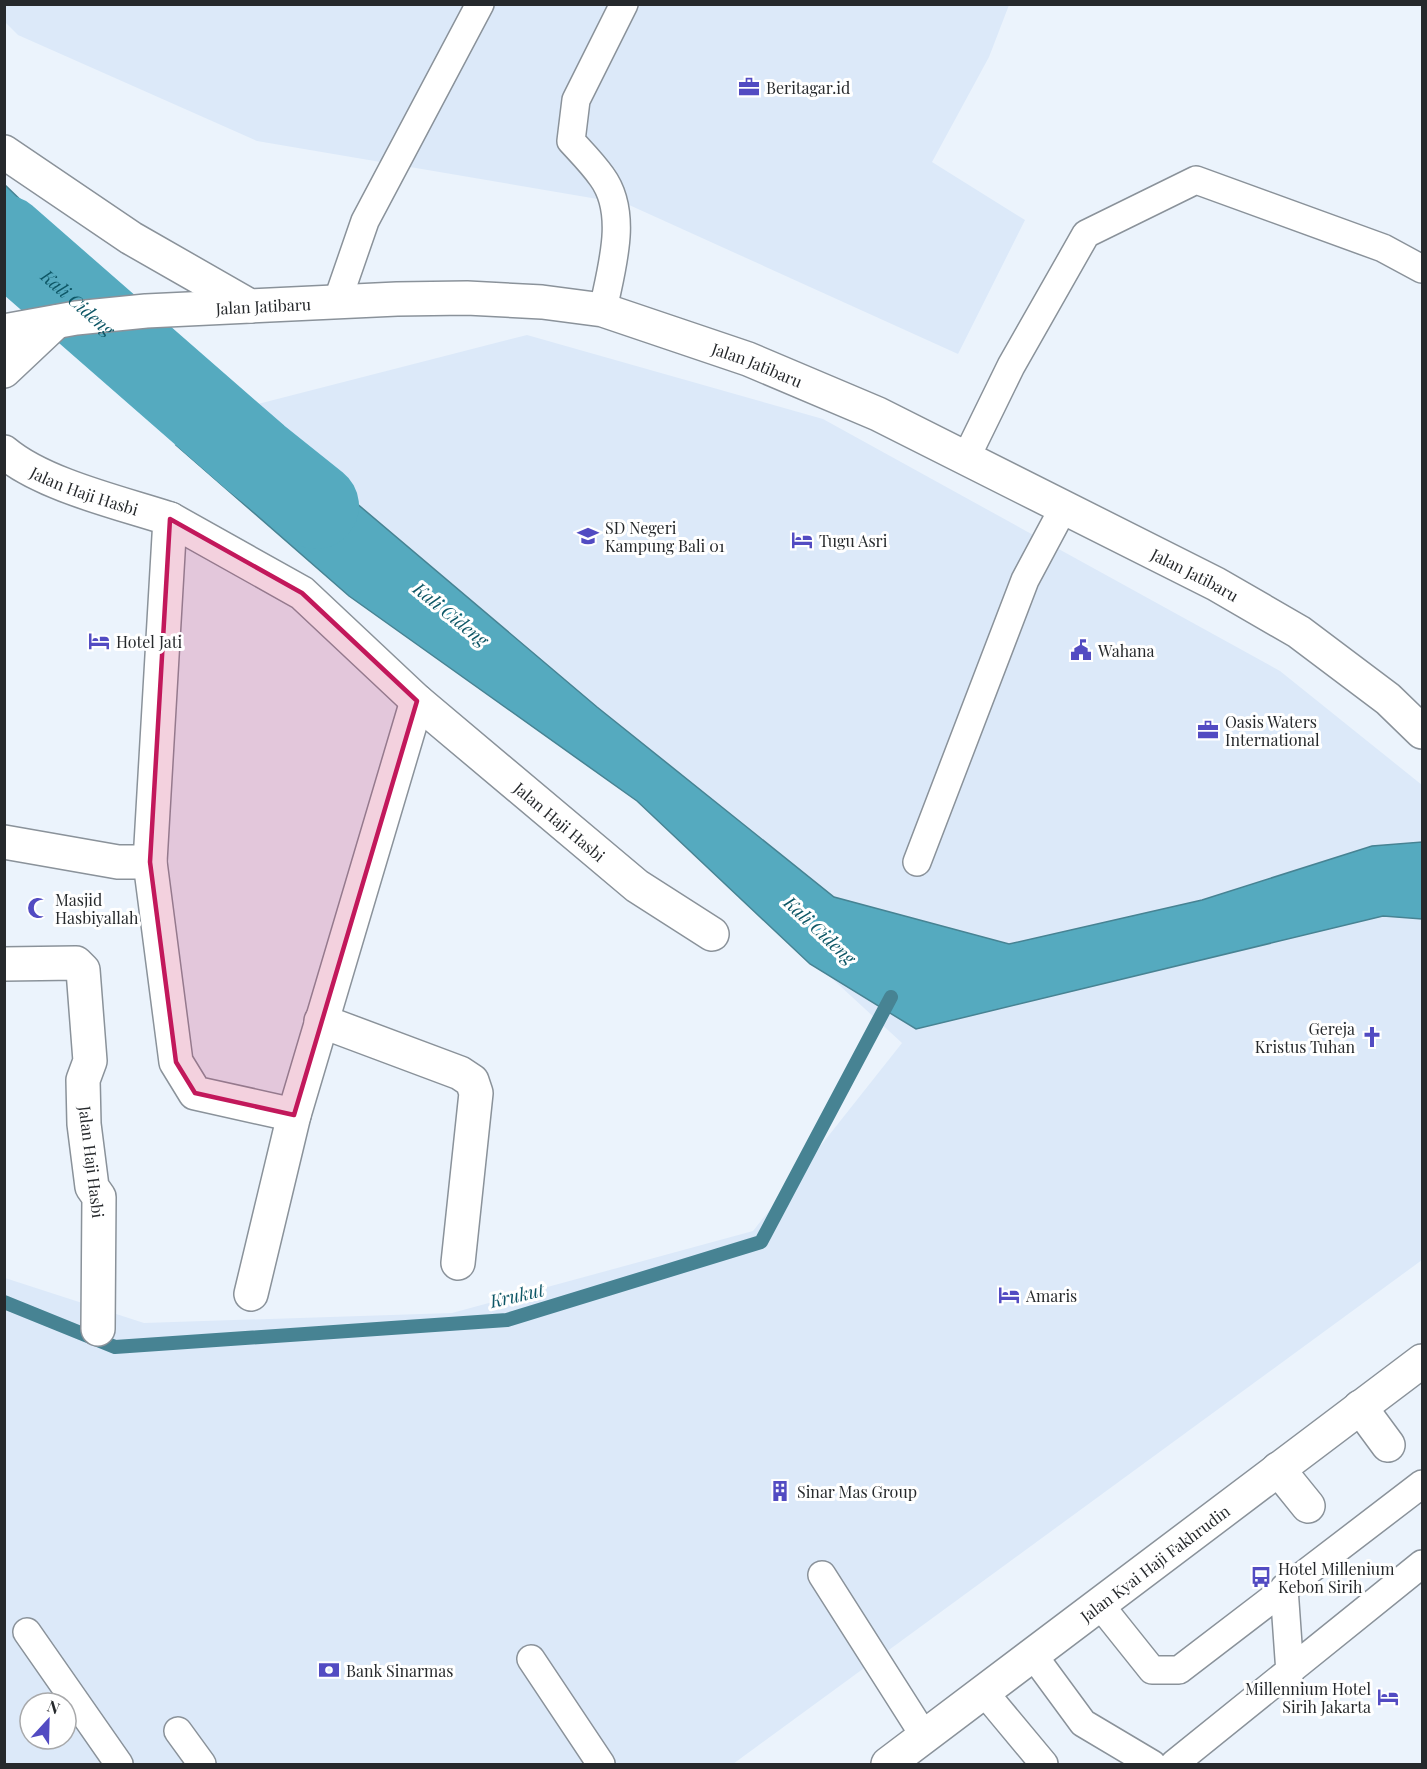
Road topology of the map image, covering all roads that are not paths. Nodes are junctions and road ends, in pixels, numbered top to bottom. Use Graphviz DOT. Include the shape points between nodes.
graph roads {
  1 [pos="480,4"];
  2 [pos="624,4"];
  3 [pos="4,152"];
  4 [pos="1422,269"];
  5 [pos="337,302"];
  6 [pos="250,306"];
  7 [pos="603,310"];
  8 [pos="66,320"];
  9 [pos="4,331"];
  10 [pos="4,371"];
  11 [pos="4,452"];
  12 [pos="966,458"];
  13 [pos="1064,507"];
  14 [pos="170,519"];
  15 [pos="417,701"];
  16 [pos="1422,732"];
  17 [pos="4,842"];
  18 [pos="150,862"];
  19 [pos="917,862"];
  20 [pos="712,934"];
  21 [pos="4,964"];
  22 [pos="321,1021"];
  23 [pos="294,1115"];
  24 [pos="458,1263"];
  25 [pos="251,1294"];
  26 [pos="98,1329"];
  27 [pos="1422,1361"];
  28 [pos="1360,1407"];
  29 [pos="1388,1445"];
  30 [pos="1278,1469"];
  31 [pos="1422,1484"];
  32 [pos="1308,1506"];
  33 [pos="1422,1564"];
  34 [pos="822,1575"];
  35 [pos="1284,1588"];
  36 [pos="1100,1605"];
  37 [pos="27,1632"];
  38 [pos="1033,1655"];
  39 [pos="531,1659"];
  40 [pos="1290,1673"];
  41 [pos="984,1692"];
  42 [pos="178,1731"];
  43 [pos="925,1737"];
  44 [pos="119,1764"];
  45 [pos="202,1764"];
  46 [pos="602,1764"];
  47 [pos="888,1764"];
  48 [pos="1044,1764"];
  49 [pos="1152,1764"];
  50 [pos="1174,1764"];
  1 -- 5 [label="lane" via="364,221"];
  2 -- 7 [label="lane" via="576,100 572,141 604,178 616,212 616,239"];
  3 -- 6 [label="street" via="131,238"];
  4 -- 12 [label="lane" via="1383,248 1196,180 1086,234 1011,366"];
  5 -- 6 [label="street, Jalan Jatibaru"];
  5 -- 7 [label="street, Jalan Jatibaru" via="467,298"];
  6 -- 8 [label="street, Jalan Jatibaru"];
  7 -- 12 [label="street, Jalan Jatibaru" via="748,359 878,414"];
  8 -- 9 [label="street, Jalan Jatibaru"];
  8 -- 10 [label="street"];
  11 -- 14 [label="street, Jalan Haji Hasbi" via="63,484"];
  12 -- 13 [label="street, Jalan Jatibaru"];
  13 -- 16 [label="street, Jalan Jatibaru" via="1216,584 1299,632 1388,699"];
  13 -- 19 [label="lane" via="1025,580"];
  14 -- 15 [label="street, Jalan Haji Hasbi" via="302,593"];
  14 -- 18 [label="street"];
  15 -- 20 [label="street, Jalan Haji Hasbi" via="637,886"];
  15 -- 22 [label="street"];
  17 -- 18 [label="street" via="118,862"];
  18 -- 23 [label="street" via="176,1062 195,1093"];
  21 -- 26 [label="street, Jalan Haji Hasbi" via="76,963 83,970 90,1061 83,1080 84,1124 92,1186 99,1197"];
  22 -- 23 [label="street"];
  22 -- 24 [label="street" via="460,1073 472,1081 476,1093"];
  23 -- 25 [label="street"];
  27 -- 28 [label="street, Jalan Kyai Haji Fakhrudin"];
  28 -- 29 [label="street"];
  28 -- 30 [label="street, Jalan Kyai Haji Fakhrudin"];
  30 -- 32 [label="street"];
  30 -- 36 [label="street, Jalan Kyai Haji Fakhrudin"];
  31 -- 35 [label="lane"];
  33 -- 40 [label="lane"];
  34 -- 43 [label="lane"];
  35 -- 36 [label="lane" via="1179,1670 1152,1670"];
  35 -- 40 [label="lane"];
  36 -- 38 [label="street, Jalan Kyai Haji Fakhrudin"];
  37 -- 44 [label="lane"];
  38 -- 41 [label="street, Jalan Kyai Haji Fakhrudin"];
  38 -- 49 [label="lane" via="1083,1723"];
  39 -- 46 [label="lane"];
  40 -- 50 [label="lane"];
  41 -- 43 [label="street, Jalan Kyai Haji Fakhrudin"];
  41 -- 48 [label="lane"];
  42 -- 45 [label="lane"];
  43 -- 47 [label="street, Jalan Kyai Haji Fakhrudin"];
}
